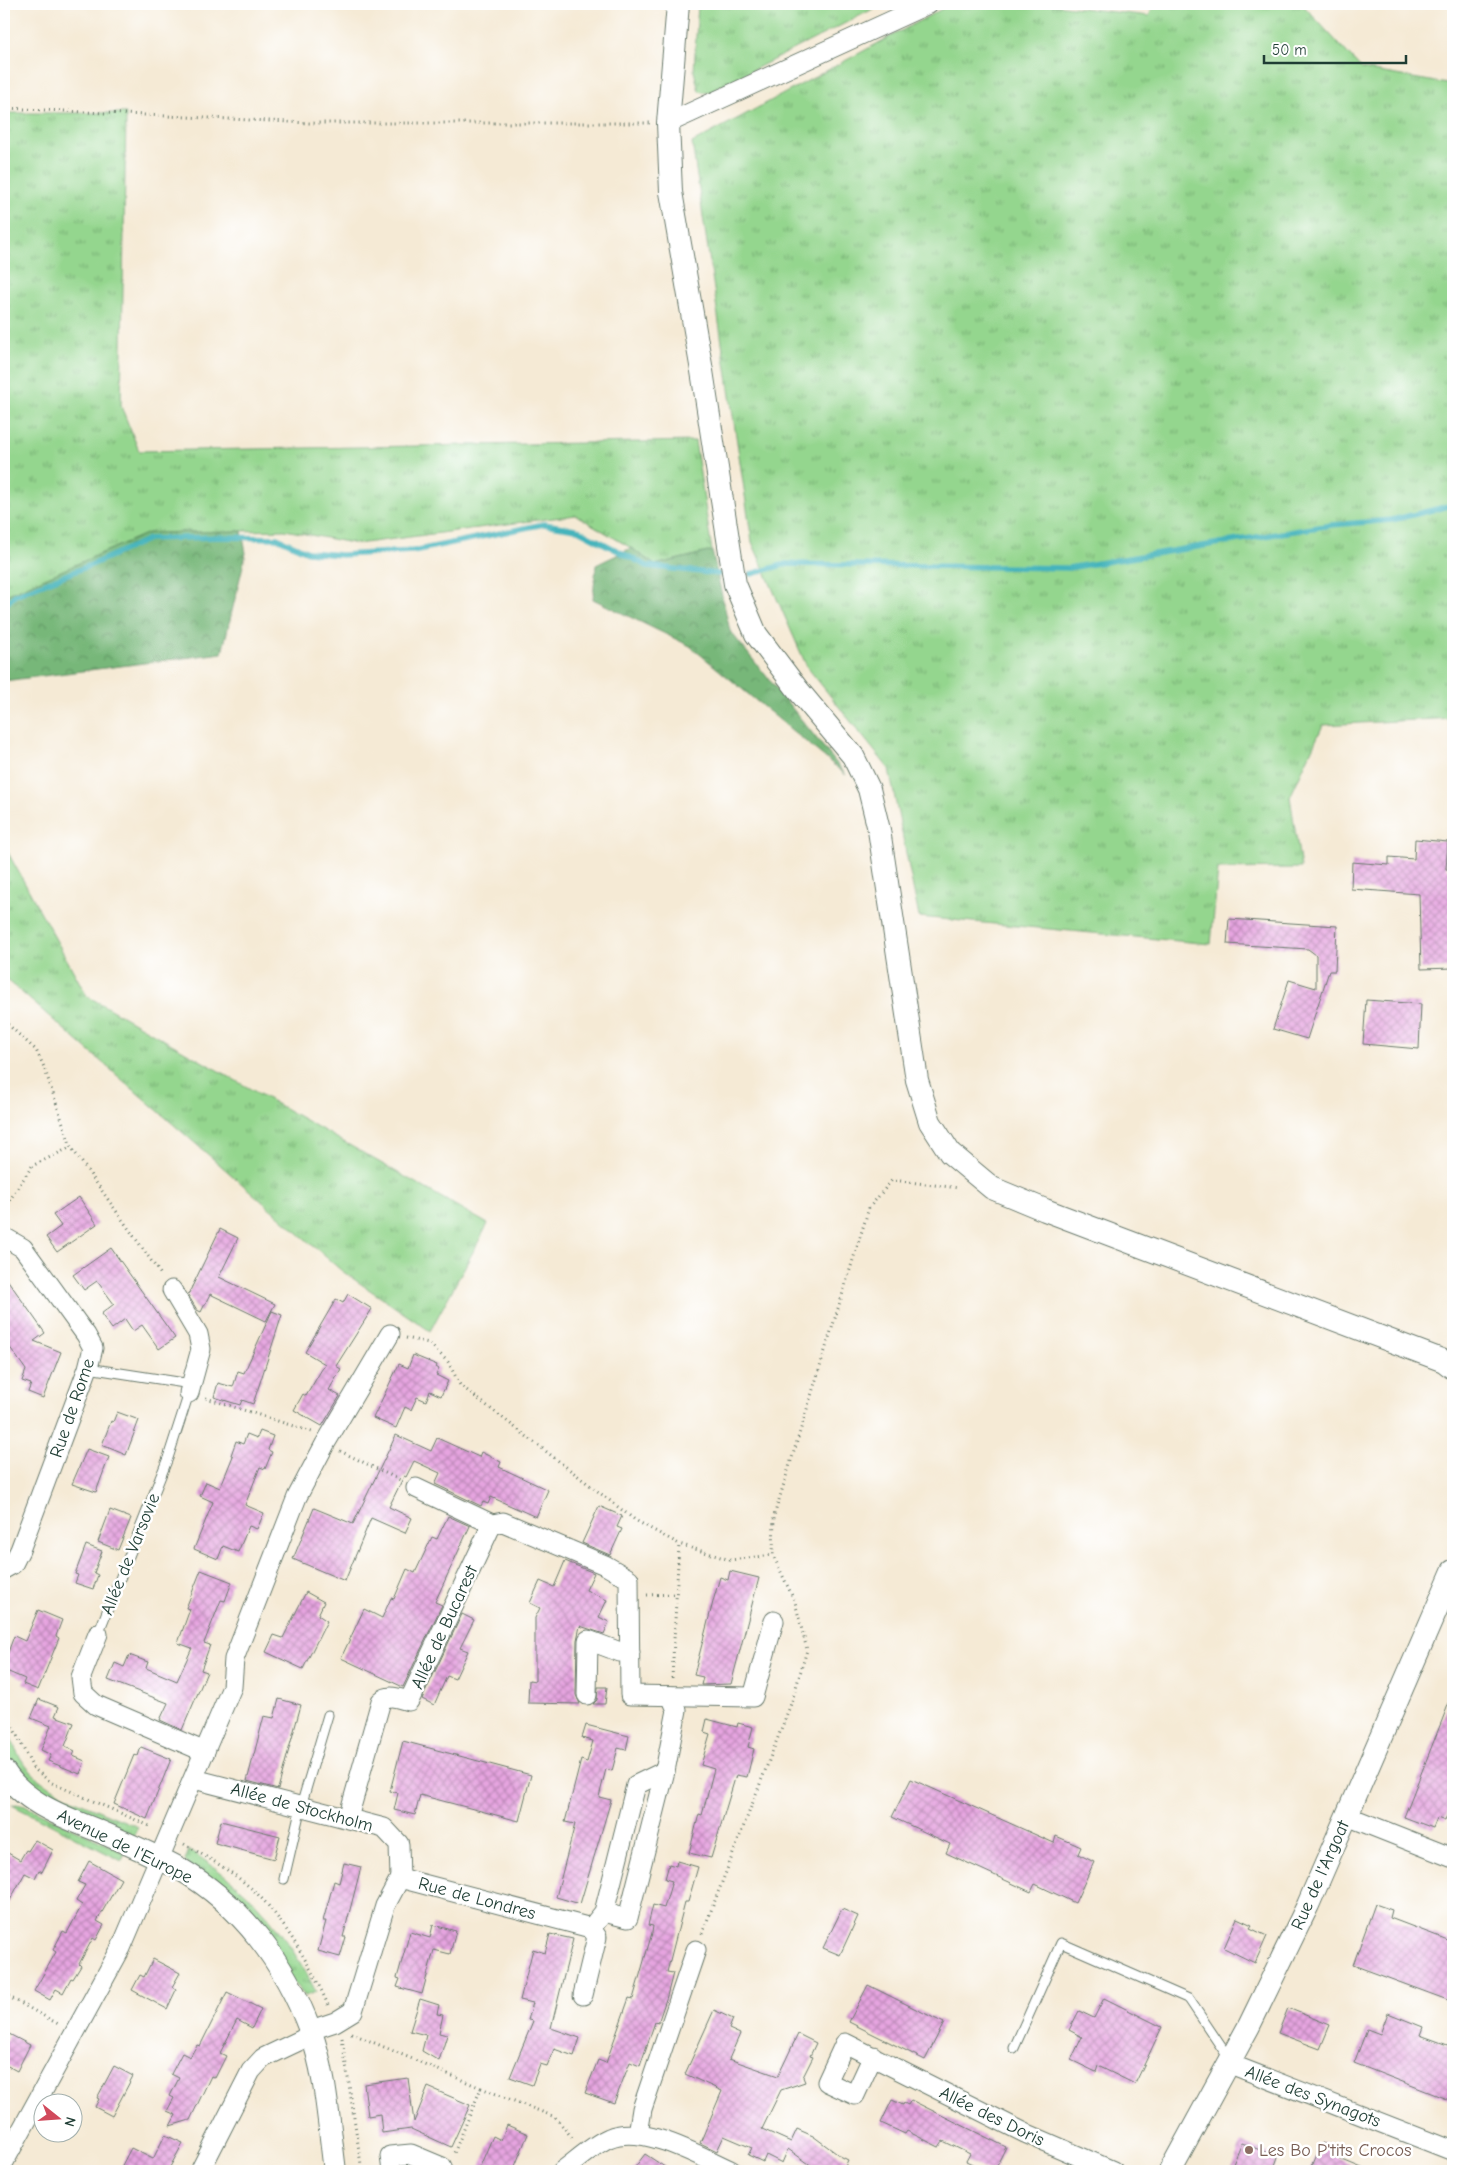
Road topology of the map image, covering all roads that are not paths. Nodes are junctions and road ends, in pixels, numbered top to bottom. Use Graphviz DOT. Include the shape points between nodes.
graph roads {
  1 [pos="678,4"];
  2 [pos="928,4"];
  3 [pos="668,123"];
  4 [pos="4,1237"];
  5 [pos="172,1290"];
  6 [pos="390,1334"];
  7 [pos="88,1368"];
  8 [pos="1453,1368"];
  9 [pos="190,1388"];
  10 [pos="416,1488"];
  11 [pos="492,1524"];
  12 [pos="4,1570"];
  13 [pos="1453,1570"];
  14 [pos="774,1621"];
  15 [pos="98,1634"];
  16 [pos="630,1652"];
  17 [pos="587,1695"];
  18 [pos="671,1696"];
  19 [pos="328,1715"];
  20 [pos="205,1752"];
  21 [pos="194,1779"];
  22 [pos="6,1781"];
  23 [pos="301,1806"];
  24 [pos="1347,1816"];
  25 [pos="348,1818"];
  26 [pos="158,1858"];
  27 [pos="1453,1858"];
  28 [pos="400,1878"];
  29 [pos="284,1879"];
  30 [pos="590,1928"];
  31 [pos="696,1950"];
  32 [pos="583,1996"];
  33 [pos="311,2030"];
  34 [pos="1014,2048"];
  35 [pos="873,2056"];
  36 [pos="1230,2060"];
  37 [pos="638,2134"];
  38 [pos="1453,2151"];
  39 [pos="4,2162"];
  40 [pos="441,2169"];
  41 [pos="200,2171"];
  42 [pos="335,2171"];
  43 [pos="392,2171"];
  44 [pos="562,2171"];
  45 [pos="732,2171"];
  46 [pos="1113,2171"];
  47 [pos="1170,2171"];
  1 -- 3 [label="street"];
  2 -- 3 [label="street"];
  3 -- 8 [label="street" via="671,192 735,584 756,634 853,756 869,789 880,830 917,1080 930,1122 950,1153 992,1188 1444,1361"];
  4 -- 7 [label="street, Rue de Rome" via="23,1248 86,1335 93,1348"];
  5 -- 9 [label="street, Allée de Varsovie" via="198,1334 201,1349"];
  6 -- 20 [label="street" via="297,1497 234,1659 232,1687"];
  7 -- 9 [label="lane"];
  7 -- 12 [label="street, Rue de Rome" via="20,1550"];
  9 -- 15 [label="lane, Allée de Varsovie" via="168,1458"];
  10 -- 11 [label="street"];
  11 -- 16 [label="street" via="503,1522 629,1579"];
  11 -- 25 [label="street, Allée de Bucarest" via="409,1701 393,1696 381,1701"];
  13 -- 24 [label="street, Rue de l'Argoat"];
  14 -- 18 [label="street" via="753,1697"];
  15 -- 20 [label="street, Allée de Varsovie" via="81,1677 84,1693 96,1705"];
  16 -- 17 [label="street" via="620,1652 588,1640"];
  16 -- 18 [label="street" via="630,1695"];
  18 -- 30 [label="street" via="677,1710 628,1918 604,1912"];
  19 -- 23 [label="lane"];
  20 -- 21 [label="street"];
  21 -- 23 [label="street, Allée de Stockholm"];
  21 -- 26 [label="street"];
  22 -- 26 [label="street, Avenue de l'Europe" via="42,1806"];
  23 -- 25 [label="street, Allée de Stockholm"];
  23 -- 29 [label="lane"];
  24 -- 27 [label="street"];
  24 -- 36 [label="street, Rue de l'Argoat" via="1279,1966"];
  25 -- 28 [label="street, Allée de Stockholm" via="384,1828 399,1844"];
  26 -- 33 [label="street, Avenue de l'Europe" via="215,1892 249,1925 276,1960"];
  26 -- 39 [label="street" via="121,1948"];
  28 -- 30 [label="street, Rue de Londres"];
  28 -- 33 [label="street, Rue de Londres" via="384,1906 353,2011 335,2022"];
  30 -- 32 [label="street" via="597,1937"];
  31 -- 37 [label="street" via="642,2109"];
  33 -- 41 [label="street" via="303,2039 263,2058 251,2070"];
  33 -- 42 [label="street, Avenue de l'Europe" via="319,2062"];
  34 -- 36 [label="lane" via="1061,1943 1189,1999"];
  35 -- 46 [label="street, Allée des Doris" via="1025,2133"];
  36 -- 38 [label="street, Allée des Synagots" via="1238,2067"];
  36 -- 47 [label="street, Rue de l'Argoat"];
  37 -- 44 [label="street" via="608,2138"];
  37 -- 45 [label="street" via="687,2150"];
  40 -- 43 [label="street" via="411,2154 390,2156"];
}
